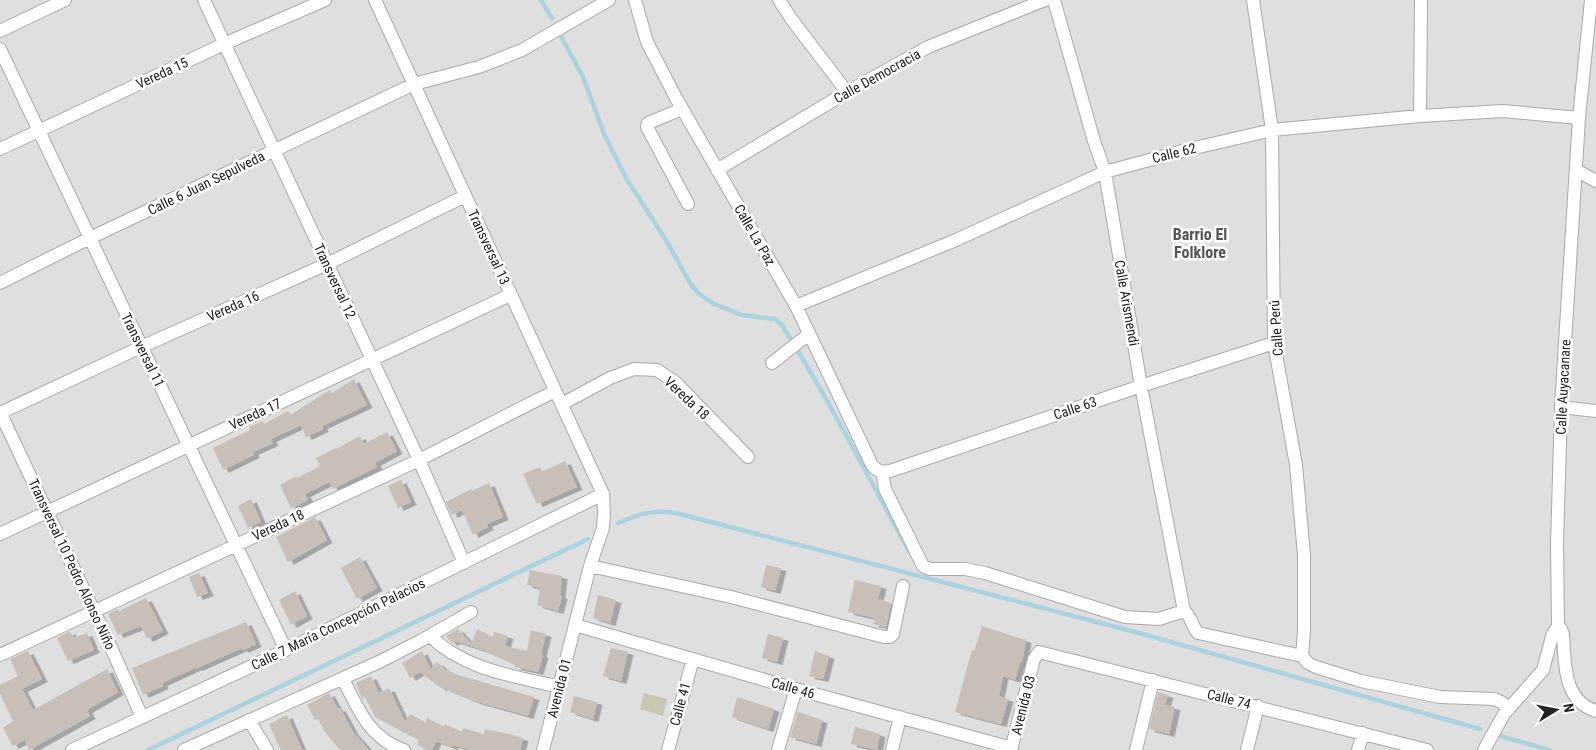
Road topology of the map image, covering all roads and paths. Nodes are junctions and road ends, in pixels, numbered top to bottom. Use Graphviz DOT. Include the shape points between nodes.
graph roads {
  1 [pos="65,0"];
  2 [pos="204,0"];
  3 [pos="325,0"];
  4 [pos="375,0"];
  5 [pos="609,0"];
  6 [pos="635,0"];
  7 [pos="779,0"];
  8 [pos="1045,0"];
  9 [pos="1054,0"];
  10 [pos="1253,0"];
  11 [pos="1421,0"];
  12 [pos="1591,0"];
  13 [pos="0,31"];
  14 [pos="224,44"];
  15 [pos="0,49"];
  16 [pos="414,84"];
  17 [pos="847,92"];
  18 [pos="682,109"];
  19 [pos="1420,116"];
  20 [pos="1579,118"];
  21 [pos="40,130"];
  22 [pos="1272,130"];
  23 [pos="0,149"];
  24 [pos="273,150"];
  25 [pos="717,170"];
  26 [pos="1576,170"];
  27 [pos="1105,172"];
  28 [pos="1596,181"];
  29 [pos="465,196"];
  30 [pos="688,204"];
  31 [pos="90,238"];
  32 [pos="327,264"];
  33 [pos="0,283"];
  34 [pos="510,295"];
  35 [pos="796,306"];
  36 [pos="804,338"];
  37 [pos="1274,343"];
  38 [pos="141,347"];
  39 [pos="372,359"];
  40 [pos="772,363"];
  41 [pos="1141,386"];
  42 [pos="555,391"];
  43 [pos="562,404"];
  44 [pos="1561,407"];
  45 [pos="1596,411"];
  46 [pos="0,413"];
  47 [pos="189,444"];
  48 [pos="748,457"];
  49 [pos="419,460"];
  50 [pos="880,471"];
  51 [pos="603,494"];
  52 [pos="47,512"];
  53 [pos="0,534"];
  54 [pos="236,545"];
  55 [pos="464,564"];
  56 [pos="590,566"];
  57 [pos="903,586"];
  58 [pos="1184,611"];
  59 [pos="94,612"];
  60 [pos="471,612"];
  61 [pos="575,625"];
  62 [pos="1558,628"];
  63 [pos="430,636"];
  64 [pos="286,650"];
  65 [pos="0,655"];
  66 [pos="1302,656"];
  67 [pos="692,658"];
  68 [pos="1034,659"];
  69 [pos="343,679"];
  70 [pos="1153,680"];
  71 [pos="560,687"];
  72 [pos="796,689"];
  73 [pos="1258,706"];
  74 [pos="1509,709"];
  75 [pos="1596,711"];
  76 [pos="142,717"];
  77 [pos="900,718"];
  78 [pos="249,720"];
  79 [pos="1363,733"];
  80 [pos="1012,749"];
  81 [pos="1489,749"];
  82 [pos="72,750"];
  83 [pos="184,750"];
  84 [pos="267,750"];
  85 [pos="404,750"];
  86 [pos="543,750"];
  87 [pos="668,750"];
  88 [pos="778,750"];
  89 [pos="892,750"];
  90 [pos="1136,750"];
  91 [pos="1246,750"];
  92 [pos="1358,750"];
  93 [pos="1427,750"];
  1 -- 13 [label="street"];
  2 -- 14 [label="street, Transversal 12"];
  3 -- 14 [label="street, Vereda 15"];
  4 -- 16 [label="street, Transversal 13"];
  5 -- 16 [label="street, Calle 6 Juan Sepulveda" via="522,50 479,67"];
  6 -- 18 [label="street, Calle La Paz" via="647,42"];
  7 -- 17 [label="street"];
  8 -- 17 [label="street, Calle Democracia" via="928,46"];
  9 -- 27 [label="street, Calle Arismendi"];
  10 -- 22 [label="street, Calle Perú"];
  11 -- 19 [label="street"];
  12 -- 20 [label="street, Calle Auyacanare"];
  14 -- 21 [label="street, Vereda 15"];
  14 -- 24 [label="street, Transversal 12"];
  15 -- 21 [label="street, Transversal 11"];
  16 -- 24 [label="street, Calle 6 Juan Sepulveda"];
  16 -- 29 [label="street, Transversal 13"];
  17 -- 25 [label="street, Calle Democracia"];
  18 -- 25 [label="street, Calle La Paz"];
  18 -- 30 [label="street" via="647,126"];
  19 -- 20 [label="street, Calle 62" via="1503,111"];
  19 -- 22 [label="street, Calle 62"];
  20 -- 26 [label="street, Calle Auyacanare"];
  21 -- 23 [label="street, Vereda 15"];
  21 -- 31 [label="street, Transversal 11"];
  22 -- 27 [label="street, Calle 62"];
  22 -- 37 [label="street, Calle Perú"];
  24 -- 31 [label="street, Calle 6 Juan Sepulveda"];
  24 -- 32 [label="street, Transversal 12"];
  25 -- 35 [label="street, Calle La Paz"];
  26 -- 28 [label="street"];
  26 -- 44 [label="street, Calle Auyacanare"];
  27 -- 35 [label="street, Calle 62" via="956,240"];
  27 -- 41 [label="street, Calle Arismendi"];
  29 -- 32 [label="street, Vereda 16"];
  29 -- 34 [label="street, Transversal 13"];
  31 -- 33 [label="street, Calle 6 Juan Sepulveda"];
  31 -- 38 [label="street, Transversal 11"];
  32 -- 38 [label="street, Vereda 16"];
  32 -- 39 [label="street, Transversal 12"];
  34 -- 39 [label="street, Vereda 17"];
  34 -- 42 [label="street, Transversal 13"];
  35 -- 36 [label="street, Calle La Paz"];
  36 -- 40 [label="street"];
  36 -- 50 [label="street, Calle La Paz" via="872,465"];
  37 -- 41 [label="street, Calle 63"];
  37 -- 66 [label="street, Calle Perú" via="1296,465 1304,555"];
  38 -- 46 [label="street, Vereda 16"];
  38 -- 47 [label="street, Transversal 11"];
  39 -- 47 [label="street, Vereda 17"];
  39 -- 49 [label="street, Transversal 12"];
  41 -- 50 [label="street, Calle 63" via="890,471"];
  41 -- 58 [label="street, Calle Arismendi"];
  42 -- 43 [label="street, Transversal 13"];
  42 -- 49 [label="street, Vereda 18"];
  43 -- 48 [label="street, Vereda 18" via="634,369 657,370 675,382"];
  43 -- 51 [label="street, Transversal 13"];
  44 -- 45 [label="street"];
  44 -- 62 [label="street, Calle Auyacanare"];
  46 -- 52 [label="street, Transversal 10 Pedro Alonso Niño"];
  47 -- 52 [label="street, Vereda 17"];
  47 -- 54 [label="street, Transversal 11"];
  49 -- 54 [label="street, Vereda 18"];
  49 -- 55 [label="street, Transversal 12"];
  50 -- 58 [label="street, Calle La Paz" via="885,489 923,566 985,573 1125,617 1159,619"];
  51 -- 55 [label="street, Calle 7 María Concepción Palacios"];
  51 -- 56 [label="street, Avenida 01" via="603,528"];
  52 -- 53 [label="street, Vereda 17"];
  52 -- 59 [label="street, Transversal 10 Pedro Alonso Niño"];
  54 -- 59 [label="street, Vereda 18"];
  54 -- 64 [label="street, Transversal 11"];
  55 -- 64 [label="street, Calle 7 María Concepción Palacios"];
  56 -- 57 [label="street" via="731,597 884,637 893,634"];
  56 -- 61 [label="street, Avenida 01"];
  58 -- 66 [label="street" via="1189,614 1198,633"];
  59 -- 65 [label="street, Vereda 18"];
  59 -- 76 [label="street, Transversal 10 Pedro Alonso Niño"];
  60 -- 63 [label="street"];
  61 -- 67 [label="street, Calle 46"];
  61 -- 71 [label="street, Avenida 01"];
  62 -- 74 [label="street, Calle Auyacanare" via="1553,634 1543,670"];
  62 -- 75 [label="street" via="1563,635 1570,688 1579,701"];
  63 -- 69 [label="street"];
  63 -- 71 [label="street" via="461,659 485,669"];
  64 -- 76 [label="street, Calle 7 María Concepción Palacios"];
  66 -- 74 [label="street" via="1316,667 1361,681 1426,695 1494,700"];
  67 -- 72 [label="street, Calle 46"];
  67 -- 87 [label="street, Calle 41"];
  68 -- 70 [label="street, Calle 74" via="1038,652"];
  68 -- 80 [label="street, Avenida 03"];
  69 -- 78 [label="street"];
  69 -- 85 [label="street" via="363,720 385,742"];
  70 -- 73 [label="street, Calle 74"];
  70 -- 90 [label="street"];
  71 -- 86 [label="street, Avenida 01"];
  72 -- 77 [label="street, Calle 46"];
  72 -- 88 [label="street"];
  73 -- 79 [label="street, Calle 74"];
  73 -- 91 [label="street"];
  74 -- 81 [label="street, Calle Auyacanare" via="1497,726"];
  76 -- 82 [label="street, Calle 7 María Concepción Palacios"];
  77 -- 80 [label="street, Calle 46"];
  77 -- 89 [label="street"];
  78 -- 83 [label="street"];
  78 -- 84 [label="street"];
  79 -- 92 [label="street"];
  79 -- 93 [label="street, Calle 74"];
}
